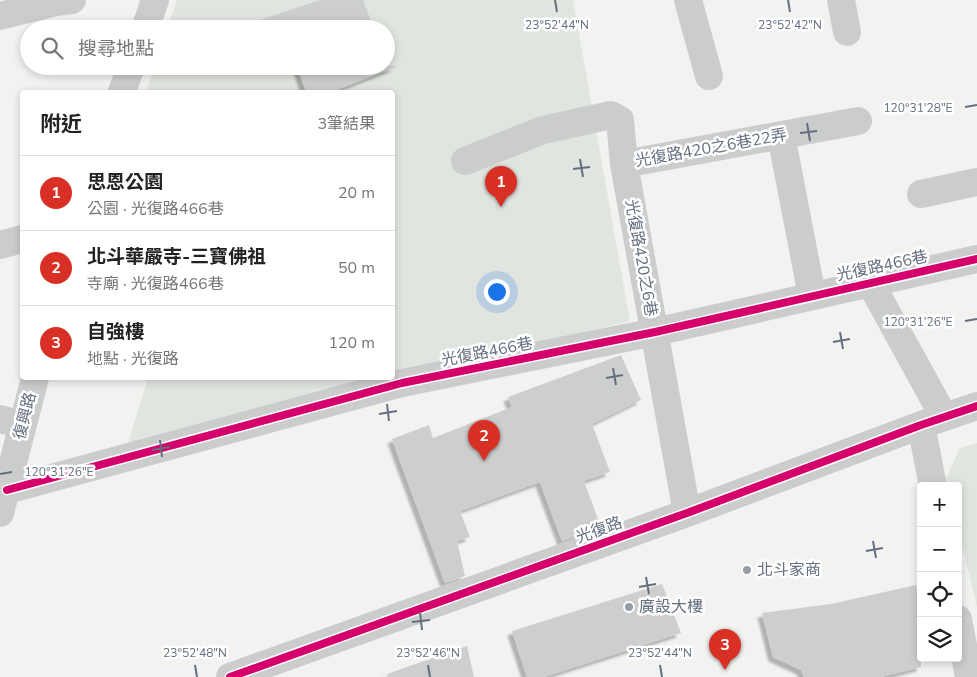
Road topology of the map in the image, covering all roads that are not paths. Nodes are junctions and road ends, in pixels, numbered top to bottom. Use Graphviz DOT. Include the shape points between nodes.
graph roads {
  1 [pos="72,0"];
  2 [pos="155,0"];
  3 [pos="688,0"];
  4 [pos="841,0"];
  5 [pos="0,16"];
  6 [pos="147,20"];
  7 [pos="847,32"];
  8 [pos="128,75"];
  9 [pos="709,76"];
  10 [pos="123,90"];
  11 [pos="858,121"];
  12 [pos="781,135"];
  13 [pos="466,161"];
  14 [pos="624,164"];
  15 [pos="977,182"];
  16 [pos="921,194"];
  17 [pos="20,240"];
  18 [pos="0,245"];
  19 [pos="977,259"];
  20 [pos="871,284"];
  21 [pos="812,296"];
  22 [pos="654,332"];
  23 [pos="34,380"];
  24 [pos="977,406"];
  25 [pos="932,421"];
  26 [pos="12,422"];
  27 [pos="932,482"];
  28 [pos="2,499"];
  29 [pos="687,513"];
  30 [pos="962,640"];
  31 [pos="230,677"];
  32 [pos="969,677"];
  1 -- 5 [label="street"];
  2 -- 6 [label="street"];
  3 -- 9 [label="street"];
  4 -- 7 [label="street"];
  8 -- 10 [label="street"];
  11 -- 12 [label="street, 光復路420之6巷22弄"];
  12 -- 14 [label="street, 光復路420之6巷22弄"];
  12 -- 21 [label="street"];
  13 -- 14 [label="street, 光復路420之6巷" via="543,130 611,115 620,120"];
  14 -- 22 [label="street, 光復路420之6巷"];
  15 -- 16 [label="street"];
  17 -- 18 [label="street"];
  19 -- 20 [label="street, 光復路466巷"];
  20 -- 21 [label="street, 光復路466巷"];
  20 -- 25 [label="street"];
  21 -- 22 [label="street, 光復路466巷"];
  22 -- 28 [label="street, 光復路466巷" via="402,383"];
  22 -- 29 [label="street, 光復路420之6巷"];
  23 -- 26 [label="street, 復興路"];
  24 -- 25 [label="street, 光復路"];
  25 -- 27 [label="street"];
  25 -- 29 [label="street, 光復路"];
  26 -- 28 [label="street, 復興路"];
  29 -- 31 [label="street, 光復路"];
  30 -- 32 [label="street"];
}
